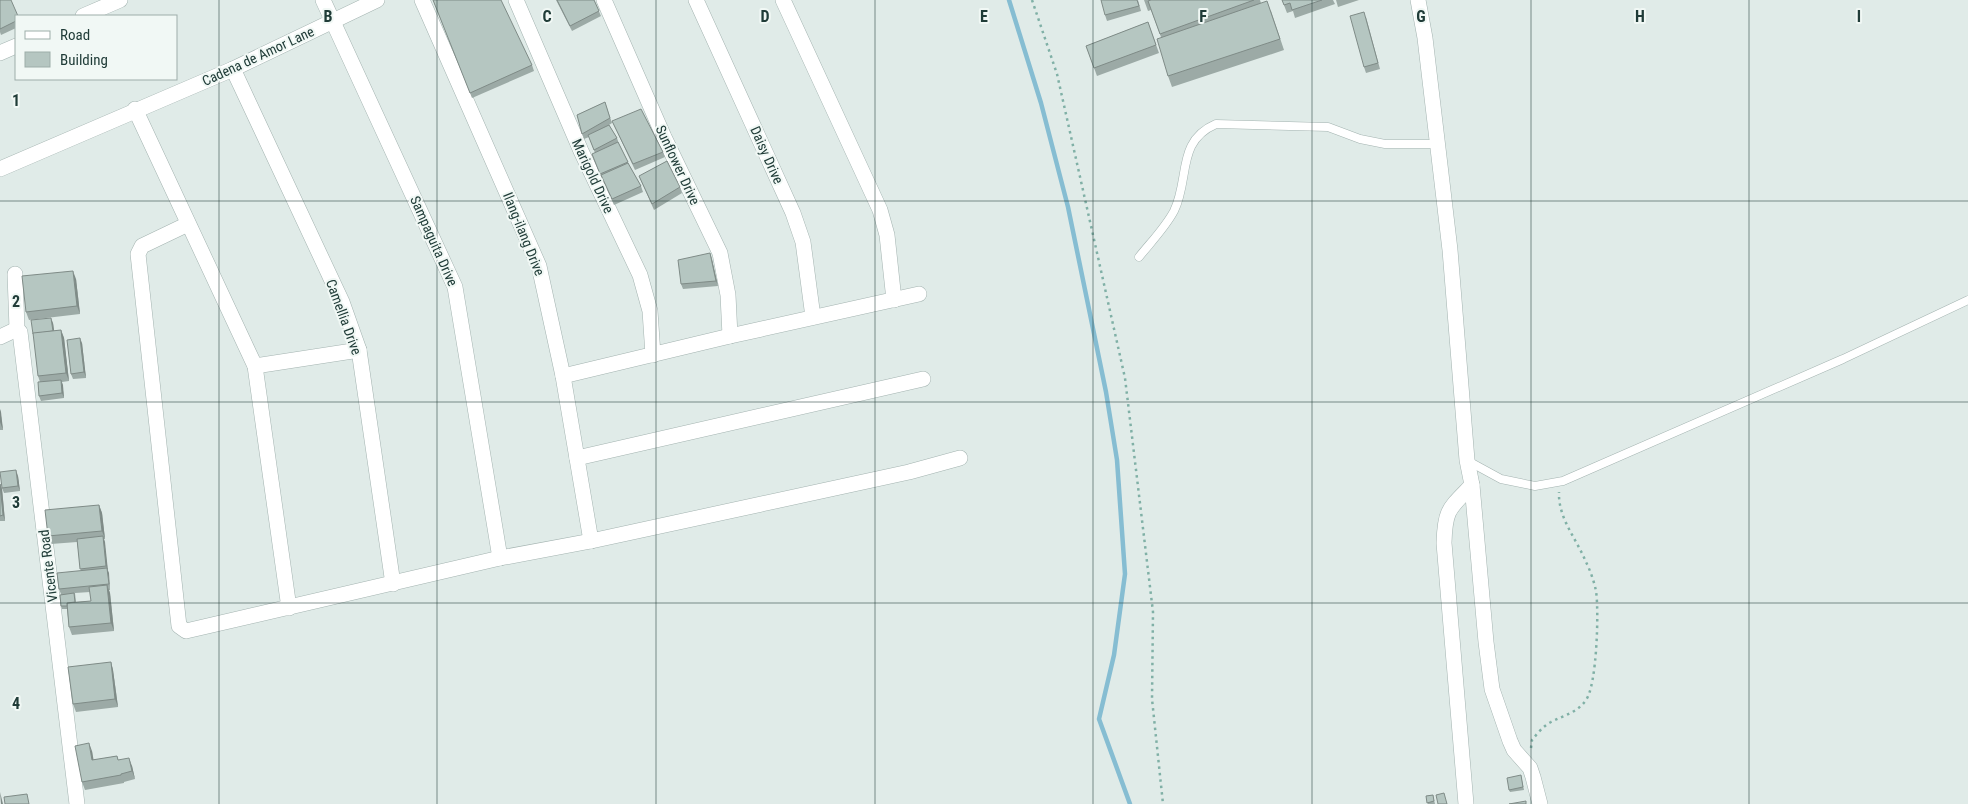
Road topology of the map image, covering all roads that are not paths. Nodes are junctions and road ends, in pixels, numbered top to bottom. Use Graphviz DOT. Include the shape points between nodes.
graph roads {
  1 [pos="120,0"];
  2 [pos="323,0"];
  3 [pos="377,0"];
  4 [pos="422,0"];
  5 [pos="516,0"];
  6 [pos="604,0"];
  7 [pos="696,0"];
  8 [pos="783,0"];
  9 [pos="1418,0"];
  10 [pos="85,15"];
  11 [pos="333,21"];
  12 [pos="15,46"];
  13 [pos="0,53"];
  14 [pos="232,69"];
  15 [pos="135,109"];
  16 [pos="1438,144"];
  17 [pos="0,169"];
  18 [pos="188,224"];
  19 [pos="1138,258"];
  20 [pos="15,274"];
  21 [pos="919,294"];
  22 [pos="894,300"];
  23 [pos="1968,300"];
  24 [pos="812,317"];
  25 [pos="17,330"];
  26 [pos="730,336"];
  27 [pos="0,337"];
  28 [pos="359,350"];
  29 [pos="653,355"];
  30 [pos="255,366"];
  31 [pos="563,376"];
  32 [pos="923,379"];
  33 [pos="577,458"];
  34 [pos="960,458"];
  35 [pos="1467,460"];
  36 [pos="1472,485"];
  37 [pos="591,541"];
  38 [pos="500,558"];
  39 [pos="392,584"];
  40 [pos="288,608"];
  41 [pos="77,804"];
  42 [pos="1466,804"];
  43 [pos="1540,804"];
  1 -- 10 [label="street"];
  2 -- 11 [label="street, Sampaguita Drive"];
  3 -- 11 [label="street, Cadena de Amor Lane"];
  4 -- 31 [label="street, Ilang-ilang Drive" via="540,266"];
  5 -- 29 [label="street, Marigold Drive" via="581,151 640,275 650,311"];
  6 -- 26 [label="street, Sunflower Drive" via="664,137 720,253 728,295"];
  7 -- 24 [label="street, Daisy Drive" via="793,213 803,242"];
  8 -- 22 [label="street" via="880,210 887,235"];
  9 -- 16 [label="street"];
  11 -- 14 [label="street, Cadena de Amor Lane"];
  11 -- 38 [label="street, Sampaguita Drive" via="455,287"];
  12 -- 13 [label="street"];
  14 -- 15 [label="street, Cadena de Amor Lane"];
  14 -- 28 [label="street, Camellia Drive" via="342,302"];
  15 -- 17 [label="street, Cadena de Amor Lane"];
  15 -- 18 [label="street"];
  16 -- 19 [label="lane" via="1385,144 1328,127 1216,124 1205,128 1190,145 1174,210"];
  16 -- 35 [label="street"];
  18 -- 30 [label="street"];
  18 -- 40 [label="street" via="142,246 138,254 179,626 186,631"];
  20 -- 25 [label="street, Vicente Road"];
  21 -- 22 [label="street"];
  22 -- 24 [label="street"];
  23 -- 35 [label="lane" via="1843,359 1563,481 1535,486 1509,481"];
  24 -- 26 [label="street"];
  25 -- 27 [label="street"];
  25 -- 41 [label="street, Vicente Road" via="20,332"];
  26 -- 29 [label="street"];
  28 -- 30 [label="street"];
  28 -- 39 [label="street, Camellia Drive"];
  29 -- 31 [label="street"];
  30 -- 40 [label="street"];
  31 -- 33 [label="street, Ilang-ilang Drive"];
  32 -- 33 [label="street"];
  33 -- 37 [label="street, Ilang-ilang Drive"];
  34 -- 37 [label="street"];
  35 -- 36 [label="street"];
  36 -- 42 [label="street" via="1450,509 1445,520 1444,543"];
  36 -- 43 [label="street" via="1492,689 1514,750 1530,768"];
  37 -- 38 [label="street"];
  38 -- 39 [label="street"];
  39 -- 40 [label="street"];
}
